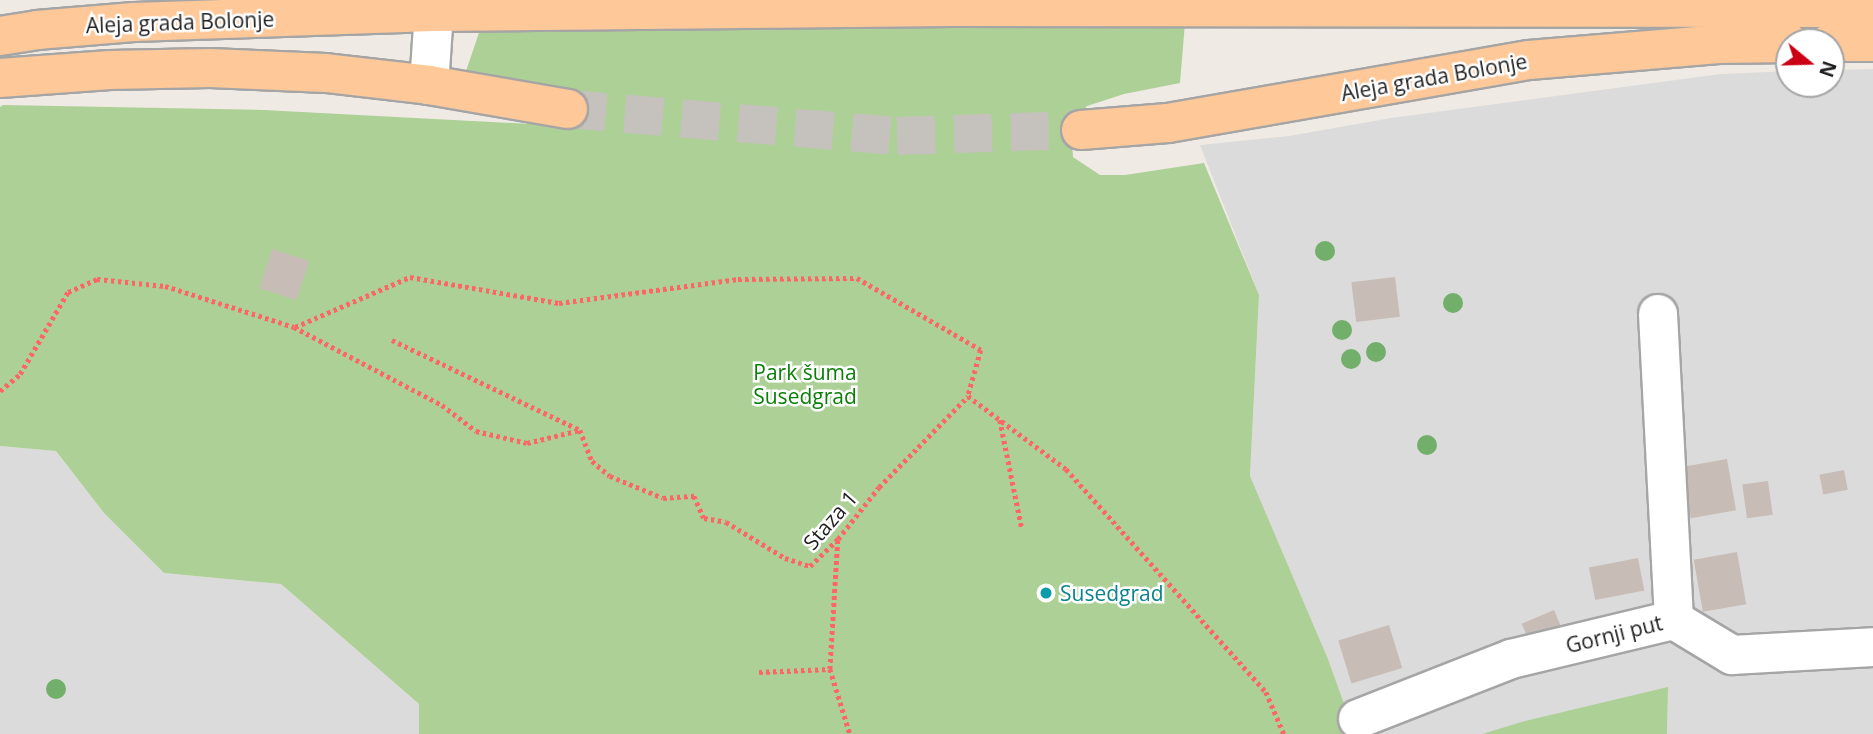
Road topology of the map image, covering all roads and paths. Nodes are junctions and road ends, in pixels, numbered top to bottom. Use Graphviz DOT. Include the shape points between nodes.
graph roads {
  1 [pos="1873,8"];
  2 [pos="434,12"];
  3 [pos="0,36"];
  4 [pos="1845,42"];
  5 [pos="1873,42"];
  6 [pos="1775,44"];
  7 [pos="0,78"];
  8 [pos="429,85"];
  9 [pos="568,109"];
  10 [pos="1081,130"];
  11 [pos="1657,314"];
  12 [pos="294,327"];
  13 [pos="392,340"];
  14 [pos="0,391"];
  15 [pos="968,396"];
  16 [pos="1000,419"];
  17 [pos="580,430"];
  18 [pos="1022,529"];
  19 [pos="838,539"];
  20 [pos="1674,620"];
  21 [pos="1873,647"];
  22 [pos="830,669"];
  23 [pos="759,672"];
  24 [pos="1358,719"];
  25 [pos="850,734"];
  26 [pos="1284,734"];
  1 -- 2 [label="main road, Aleja grada Bolonje" via="953,7"];
  2 -- 3 [label="main road, Aleja grada Bolonje" via="134,22"];
  2 -- 8 [label="street"];
  4 -- 5 [label="main road"];
  6 -- 10 [label="main road, Aleja grada Bolonje" via="1529,60 1168,123"];
  7 -- 8 [label="main road" via="210,68 326,73"];
  8 -- 9 [label="main road"];
  11 -- 20 [label="street"];
  12 -- 14 [label="path" via="164,286 97,279 68,292 20,374"];
  12 -- 15 [label="path" via="410,277 559,303 738,279 857,278 981,351"];
  12 -- 17 [label="path" via="442,405 476,431 527,443"];
  13 -- 17 [label="path"];
  15 -- 16 [label="path"];
  15 -- 19 [label="path, Staza 1" via="879,488"];
  16 -- 18 [label="path"];
  16 -- 26 [label="path" via="1066,469 1266,692"];
  17 -- 19 [label="path, Staza 1" via="592,461 610,476 663,498 694,496 704,518 726,522 785,558 810,566"];
  19 -- 22 [label="path"];
  20 -- 21 [label="street, Gornji put" via="1732,655"];
  20 -- 24 [label="street, Gornji put" via="1511,659"];
  22 -- 23 [label="path"];
  22 -- 25 [label="path"];
}
